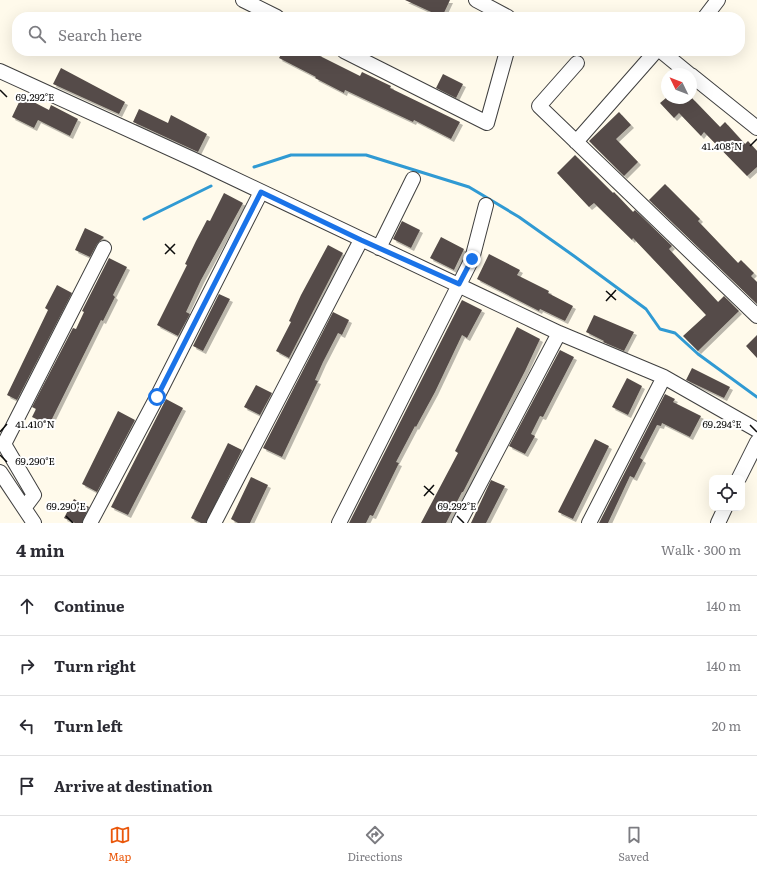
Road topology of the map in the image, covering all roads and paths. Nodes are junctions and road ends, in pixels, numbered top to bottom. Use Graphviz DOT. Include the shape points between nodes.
graph roads {
  1 [pos="243,0"];
  2 [pos="476,0"];
  3 [pos="718,0"];
  4 [pos="267,12"];
  5 [pos="499,12"];
  6 [pos="709,12"];
  7 [pos="354,56"];
  8 [pos="506,56"];
  9 [pos="652,56"];
  10 [pos="672,56"];
  11 [pos="577,63"];
  12 [pos="683,68"];
  13 [pos="0,71"];
  14 [pos="697,81"];
  15 [pos="757,128"];
  16 [pos="576,142"];
  17 [pos="413,179"];
  18 [pos="261,192"];
  19 [pos="486,205"];
  20 [pos="361,240"];
  21 [pos="104,248"];
  22 [pos="379,248"];
  23 [pos="459,284"];
  24 [pos="757,316"];
  25 [pos="559,333"];
  26 [pos="664,377"];
  27 [pos="757,430"];
  28 [pos="757,442"];
  29 [pos="0,472"];
  30 [pos="741,475"];
  31 [pos="25,507"];
  32 [pos="724,511"];
  33 [pos="34,523"];
  34 [pos="90,523"];
  35 [pos="214,523"];
  36 [pos="339,523"];
  37 [pos="459,523"];
  38 [pos="589,523"];
  39 [pos="718,523"];
  1 -- 4 [label="street"];
  2 -- 5 [label="street"];
  3 -- 6 [label="street"];
  7 -- 8 [label="street" via="487,123"];
  9 -- 16 [label="street"];
  10 -- 12 [label="street"];
  11 -- 16 [label="street" via="539,106"];
  13 -- 18 [label="street"];
  14 -- 15 [label="street"];
  16 -- 24 [label="street"];
  17 -- 22 [label="street"];
  18 -- 20 [label="street"];
  18 -- 34 [label="street"];
  19 -- 23 [label="street" via="472,259"];
  20 -- 22 [label="street"];
  20 -- 35 [label="street"];
  21 -- 31 [label="street" via="4,444 34,495"];
  22 -- 23 [label="street"];
  23 -- 25 [label="street"];
  23 -- 36 [label="street"];
  25 -- 26 [label="street"];
  25 -- 37 [label="street"];
  26 -- 27 [label="street"];
  26 -- 38 [label="street"];
  28 -- 30 [label="street"];
  29 -- 31 [label="street"];
  31 -- 33 [label="street"];
  32 -- 39 [label="street"];
}
